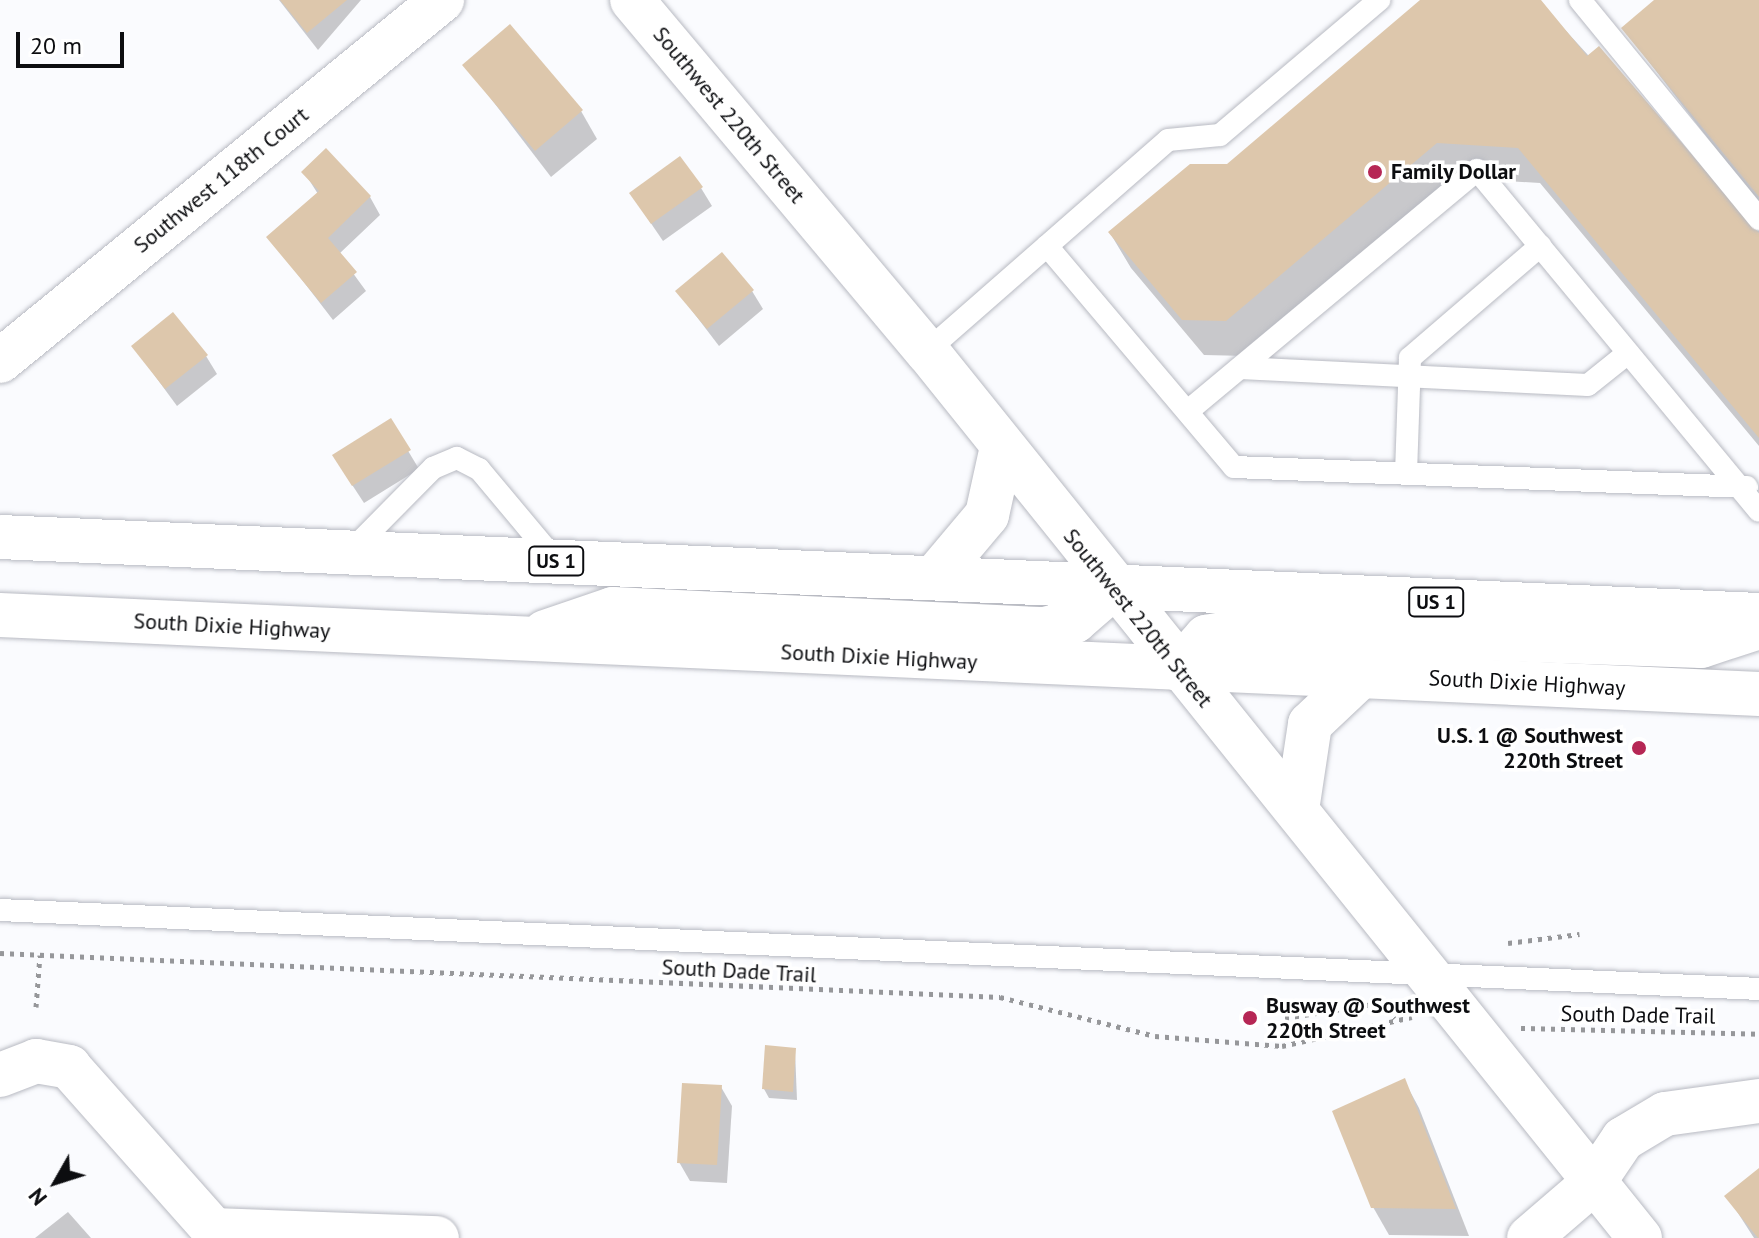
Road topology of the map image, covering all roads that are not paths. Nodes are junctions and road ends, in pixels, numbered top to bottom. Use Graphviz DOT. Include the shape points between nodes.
graph roads {
  1 [pos="442,0"];
  2 [pos="632,0"];
  3 [pos="1379,0"];
  4 [pos="1580,0"];
  5 [pos="1759,219"];
  6 [pos="1047,246"];
  7 [pos="1540,246"];
  8 [pos="927,351"];
  9 [pos="1628,353"];
  10 [pos="0,361"];
  11 [pos="1240,368"];
  12 [pos="1409,376"];
  13 [pos="1188,411"];
  14 [pos="1002,447"];
  15 [pos="1406,473"];
  16 [pos="1749,487"];
  17 [pos="1759,511"];
  18 [pos="0,537"];
  19 [pos="349,552"];
  20 [pos="556,561"];
  21 [pos="934,578"];
  22 [pos="1113,588"];
  23 [pos="0,615"];
  24 [pos="1759,615"];
  25 [pos="1759,627"];
  26 [pos="525,639"];
  27 [pos="1178,669"];
  28 [pos="1362,675"];
  29 [pos="1759,694"];
  30 [pos="1297,810"];
  31 [pos="0,910"];
  32 [pos="1431,975"];
  33 [pos="1759,989"];
  34 [pos="0,1075"];
  35 [pos="1759,1101"];
  36 [pos="1594,1182"];
  37 [pos="218,1234"];
  38 [pos="437,1238"];
  39 [pos="1529,1238"];
  40 [pos="1640,1238"];
  1 -- 10 [label="main road, Southwest 118th Court"];
  2 -- 8 [label="main road, Southwest 220th Street"];
  3 -- 6 [label="lane" via="1220,135 1168,140"];
  4 -- 5 [label="lane"];
  6 -- 8 [label="lane"];
  6 -- 13 [label="lane"];
  7 -- 9 [label="lane"];
  7 -- 11 [label="lane" via="1477,170"];
  7 -- 12 [label="lane" via="1410,358"];
  8 -- 14 [label="main road, Southwest 220th Street"];
  9 -- 12 [label="lane" via="1588,385"];
  9 -- 16 [label="lane"];
  11 -- 12 [label="lane"];
  11 -- 13 [label="lane"];
  12 -- 15 [label="lane"];
  13 -- 15 [label="lane" via="1234,467"];
  14 -- 21 [label="main road" via="987,515"];
  14 -- 22 [label="main road, Southwest 220th Street"];
  15 -- 16 [label="lane"];
  16 -- 17 [label="lane"];
  18 -- 19 [label="main road, US 1"];
  19 -- 20 [label="main road, US 1"];
  19 -- 20 [label="lane" via="433,468 457,458 479,469"];
  20 -- 21 [label="main road, US 1"];
  21 -- 22 [label="main road, US 1"];
  22 -- 24 [label="main road, US 1"];
  22 -- 26 [label="main road" via="1075,621 1045,629 613,609"];
  22 -- 27 [label="main road, Southwest 220th Street"];
  23 -- 26 [label="main road, South Dixie Highway"];
  25 -- 27 [label="main road" via="1701,646 1245,630 1206,637"];
  26 -- 27 [label="main road, South Dixie Highway"];
  27 -- 28 [label="main road, South Dixie Highway"];
  27 -- 30 [label="main road, Southwest 220th Street"];
  28 -- 29 [label="main road, South Dixie Highway"];
  28 -- 30 [label="main road" via="1310,724"];
  30 -- 32 [label="main road, Southwest 220th Street"];
  31 -- 32 [label="lane"];
  32 -- 33 [label="lane"];
  32 -- 36 [label="main road, Southwest 220th Street"];
  34 -- 37 [label="main road" via="49,1060 85,1079"];
  35 -- 36 [label="main road" via="1665,1114 1623,1139"];
  36 -- 39 [label="main road"];
  36 -- 40 [label="main road, Southwest 220th Street"];
  37 -- 38 [label="main road"];
}
